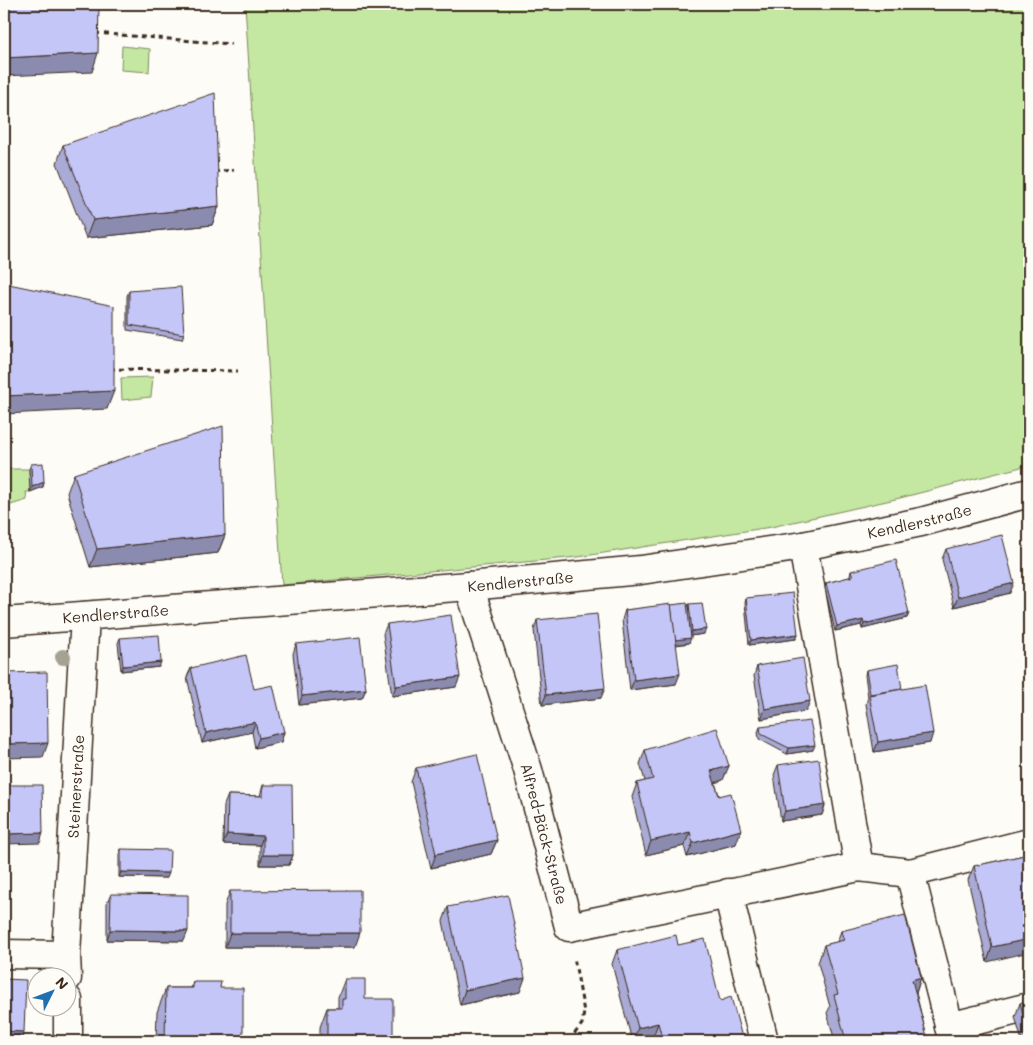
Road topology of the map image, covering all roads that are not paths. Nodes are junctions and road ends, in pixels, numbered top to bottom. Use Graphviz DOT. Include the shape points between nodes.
graph roads {
  1 [pos="1029,493"];
  2 [pos="803,546"];
  3 [pos="469,586"];
  4 [pos="85,616"];
  5 [pos="4,622"];
  6 [pos="1029,843"];
  7 [pos="859,867"];
  8 [pos="910,873"];
  9 [pos="728,893"];
  10 [pos="4,954"];
  11 [pos="66,966"];
  12 [pos="1029,1007"];
  13 [pos="68,1018"];
  14 [pos="951,1034"];
  15 [pos="68,1041"];
  16 [pos="764,1041"];
  1 -- 2 [label="street, Kendlerstraße" via="921,522"];
  2 -- 3 [label="street, Kendlerstraße" via="641,570"];
  2 -- 7 [label="street"];
  3 -- 4 [label="street, Kendlerstraße"];
  3 -- 9 [label="street, Alfred-Bäck-Straße" via="528,770 568,927"];
  4 -- 5 [label="street, Kendlerstraße"];
  4 -- 11 [label="street, Steinerstraße"];
  6 -- 8 [label="street"];
  7 -- 8 [label="street"];
  7 -- 9 [label="street"];
  8 -- 14 [label="street"];
  9 -- 16 [label="street"];
  10 -- 11 [label="street, Steinerstraße"];
  12 -- 14 [label="street"];
  13 -- 15 [label="street"];
}
